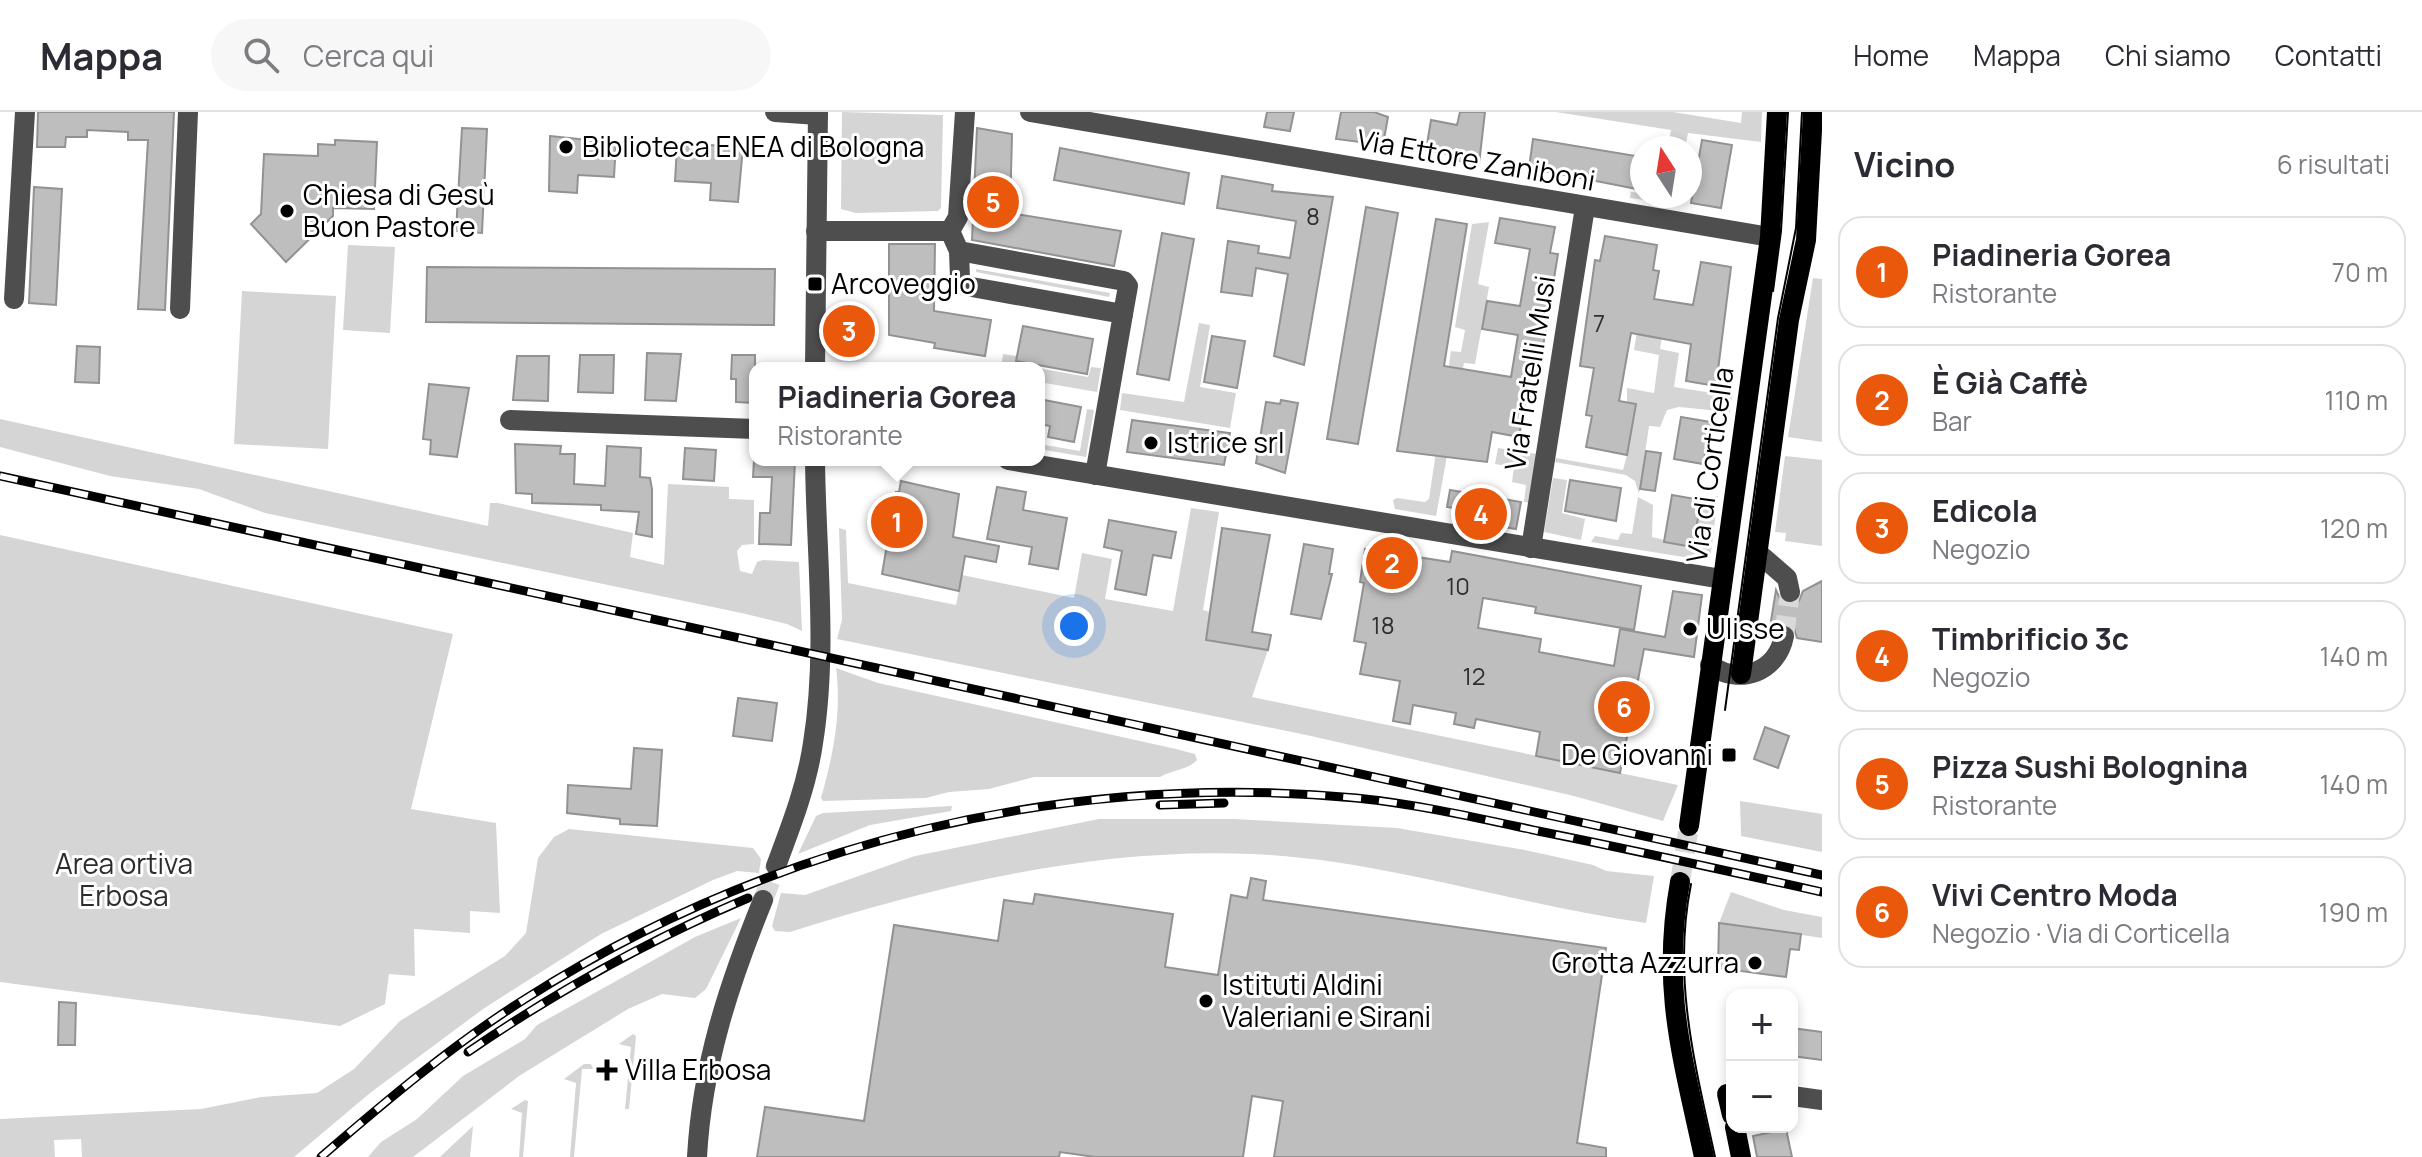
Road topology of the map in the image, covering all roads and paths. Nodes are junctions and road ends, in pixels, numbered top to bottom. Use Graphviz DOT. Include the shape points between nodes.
graph roads {
  1 [pos="25,112"];
  2 [pos="188,112"];
  3 [pos="775,112"];
  4 [pos="965,112"];
  5 [pos="1030,112"];
  6 [pos="1777,112"];
  7 [pos="1813,112"];
  8 [pos="818,113"];
  9 [pos="1585,207"];
  10 [pos="816,231"];
  11 [pos="950,231"];
  12 [pos="1770,237"];
  13 [pos="959,251"];
  14 [pos="14,299"];
  15 [pos="180,309"];
  16 [pos="1123,314"];
  17 [pos="815,362"];
  18 [pos="510,420"];
  19 [pos="749,429"];
  20 [pos="815,466"];
  21 [pos="1043,466"];
  22 [pos="1095,475"];
  23 [pos="1531,548"];
  24 [pos="1756,558"];
  25 [pos="1722,579"];
  26 [pos="1790,592"];
  27 [pos="1784,636"];
  28 [pos="1710,665"];
  29 [pos="1741,674"];
  30 [pos="1689,826"];
  31 [pos="776,866"];
  32 [pos="1680,882"];
  33 [pos="763,900"];
  34 [pos="1798,1097"];
  35 [pos="1822,1100"];
  36 [pos="1736,1133"];
  37 [pos="697,1157"];
  38 [pos="1704,1157"];
  39 [pos="1741,1157"];
  1 -- 14 [label="street"];
  2 -- 15 [label="street"];
  3 -- 8 [label="street"];
  4 -- 11 [label="street" via="958,217"];
  5 -- 9 [label="street, Via Ettore Zaniboni"];
  6 -- 12 [label="main road, Via di Corticella"];
  7 -- 24 [label="main road, Via di Corticella" via="1807,229 1791,306"];
  8 -- 10 [label="street"];
  9 -- 12 [label="street, Via Ettore Zaniboni"];
  9 -- 23 [label="street, Via Fratelli Musi"];
  10 -- 11 [label="street"];
  10 -- 17 [label="street"];
  11 -- 13 [label="street"];
  12 -- 25 [label="main road, Via di Corticella"];
  13 -- 16 [label="street" via="960,279 966,286"];
  13 -- 16 [label="street" via="1124,281 1128,286"];
  16 -- 22 [label="street"];
  18 -- 19 [label="street"];
  20 -- 31 [label="street" via="820,649 816,726 802,792"];
  21 -- 22 [label="street"];
  22 -- 23 [label="street"];
  23 -- 25 [label="street"];
  24 -- 25 [label="main road" via="1743,576"];
  24 -- 26 [label="street" via="1787,578"];
  24 -- 29 [label="main road, Via di Corticella"];
  25 -- 28 [label="main road, Via di Corticella"];
  27 -- 29 [label="street" via="1769,668"];
  28 -- 29 [label="street" via="1722,674"];
  28 -- 30 [label="main road, Via di Corticella"];
  32 -- 38 [label="main road" via="1671,940 1671,988"];
  33 -- 37 [label="street" via="715,1031"];
  34 -- 35 [label="street"];
  36 -- 39 [label="main road"];
}
